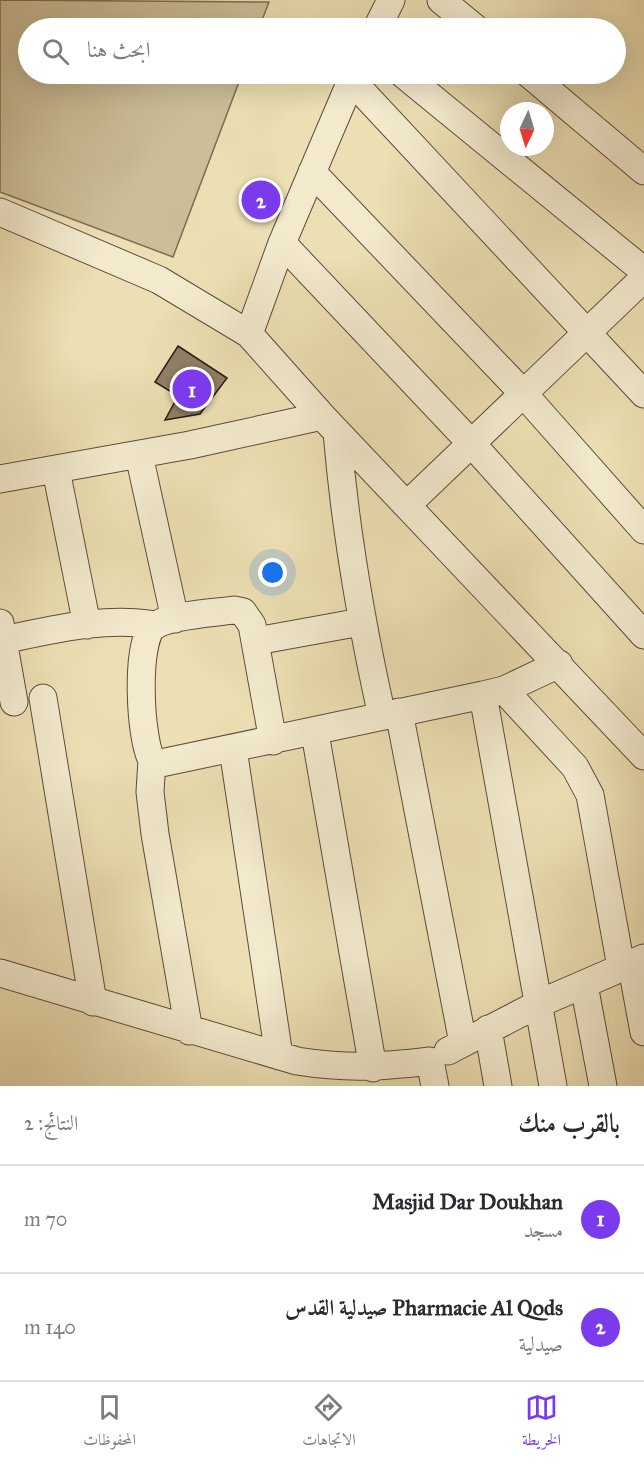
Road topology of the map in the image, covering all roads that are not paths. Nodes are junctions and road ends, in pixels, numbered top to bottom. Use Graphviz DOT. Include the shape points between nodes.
graph roads {
  1 [pos="391,0"];
  2 [pos="441,0"];
  3 [pos="382,18"];
  4 [pos="463,18"];
  5 [pos="349,84"];
  6 [pos="359,84"];
  7 [pos="415,84"];
  8 [pos="541,84"];
  9 [pos="644,171"];
  10 [pos="312,172"];
  11 [pos="0,212"];
  12 [pos="282,243"];
  13 [pos="644,271"];
  14 [pos="644,278"];
  15 [pos="588,331"];
  16 [pos="249,334"];
  17 [pos="522,393"];
  18 [pos="644,394"];
  19 [pos="330,424"];
  20 [pos="471,442"];
  21 [pos="139,455"];
  22 [pos="56,470"];
  23 [pos="0,479"];
  24 [pos="408,504"];
  25 [pos="644,530"];
  26 [pos="165,622"];
  27 [pos="361,622"];
  28 [pos="87,625"];
  29 [pos="2,631"];
  30 [pos="644,635"];
  31 [pos="256,641"];
  32 [pos="559,664"];
  33 [pos="494,693"];
  34 [pos="7,703"];
  35 [pos="391,714"];
  36 [pos="315,733"];
  37 [pos="273,741"];
  38 [pos="639,741"];
  39 [pos="233,749"];
  40 [pos="152,760"];
  41 [pos="632,962"];
  42 [pos="0,973"];
  43 [pos="584,985"];
  44 [pos="93,1002"];
  45 [pos="538,1004"];
  46 [pos="488,1029"];
  47 [pos="189,1031"];
  48 [pos="644,1032"];
  49 [pos="463,1043"];
  50 [pos="279,1056"];
  51 [pos="373,1068"];
  52 [pos="432,1074"];
  53 [pos="498,1086"];
  54 [pos="553,1086"];
  55 [pos="603,1086"];
  1 -- 3 [label="street"];
  2 -- 4 [label="street"];
  5 -- 10 [label="street"];
  6 -- 15 [label="street"];
  7 -- 13 [label="street"];
  8 -- 9 [label="street"];
  10 -- 12 [label="street"];
  10 -- 17 [label="street"];
  11 -- 16 [label="street" via="159,280"];
  12 -- 16 [label="street"];
  12 -- 20 [label="street"];
  14 -- 15 [label="street"];
  15 -- 17 [label="street"];
  15 -- 18 [label="street"];
  16 -- 19 [label="street"];
  17 -- 20 [label="street"];
  17 -- 25 [label="street"];
  19 -- 21 [label="street"];
  19 -- 24 [label="street"];
  19 -- 27 [label="street"];
  20 -- 24 [label="street"];
  20 -- 30 [label="street"];
  21 -- 22 [label="street"];
  21 -- 26 [label="street"];
  22 -- 23 [label="street"];
  22 -- 28 [label="street"];
  24 -- 32 [label="street"];
  26 -- 28 [label="street"];
  26 -- 31 [label="street" via="234,610 243,612"];
  26 -- 40 [label="street" via="147,633 142,659 144,737"];
  27 -- 31 [label="street"];
  27 -- 35 [label="street"];
  28 -- 29 [label="street"];
  29 -- 34 [label="street"];
  31 -- 37 [label="street"];
  32 -- 33 [label="street"];
  32 -- 38 [label="street"];
  33 -- 35 [label="street"];
  33 -- 41 [label="street" via="575,767 590,795"];
  33 -- 45 [label="street"];
  34 -- 44 [label="street" via="53,696"];
  35 -- 36 [label="street"];
  35 -- 49 [label="street"];
  36 -- 37 [label="street"];
  36 -- 51 [label="street"];
  37 -- 39 [label="street"];
  39 -- 40 [label="street" via="170,762"];
  39 -- 50 [label="street"];
  40 -- 47 [label="street" via="150,792 155,834"];
  41 -- 43 [label="street"];
  41 -- 48 [label="street"];
  42 -- 44 [label="street"];
  43 -- 45 [label="street"];
  43 -- 55 [label="street"];
  44 -- 47 [label="street"];
  45 -- 46 [label="street"];
  45 -- 54 [label="street"];
  46 -- 49 [label="street"];
  46 -- 53 [label="street"];
  47 -- 50 [label="street"];
  49 -- 52 [label="street"];
  50 -- 51 [label="street" via="338,1068"];
  51 -- 52 [label="street"];
}
